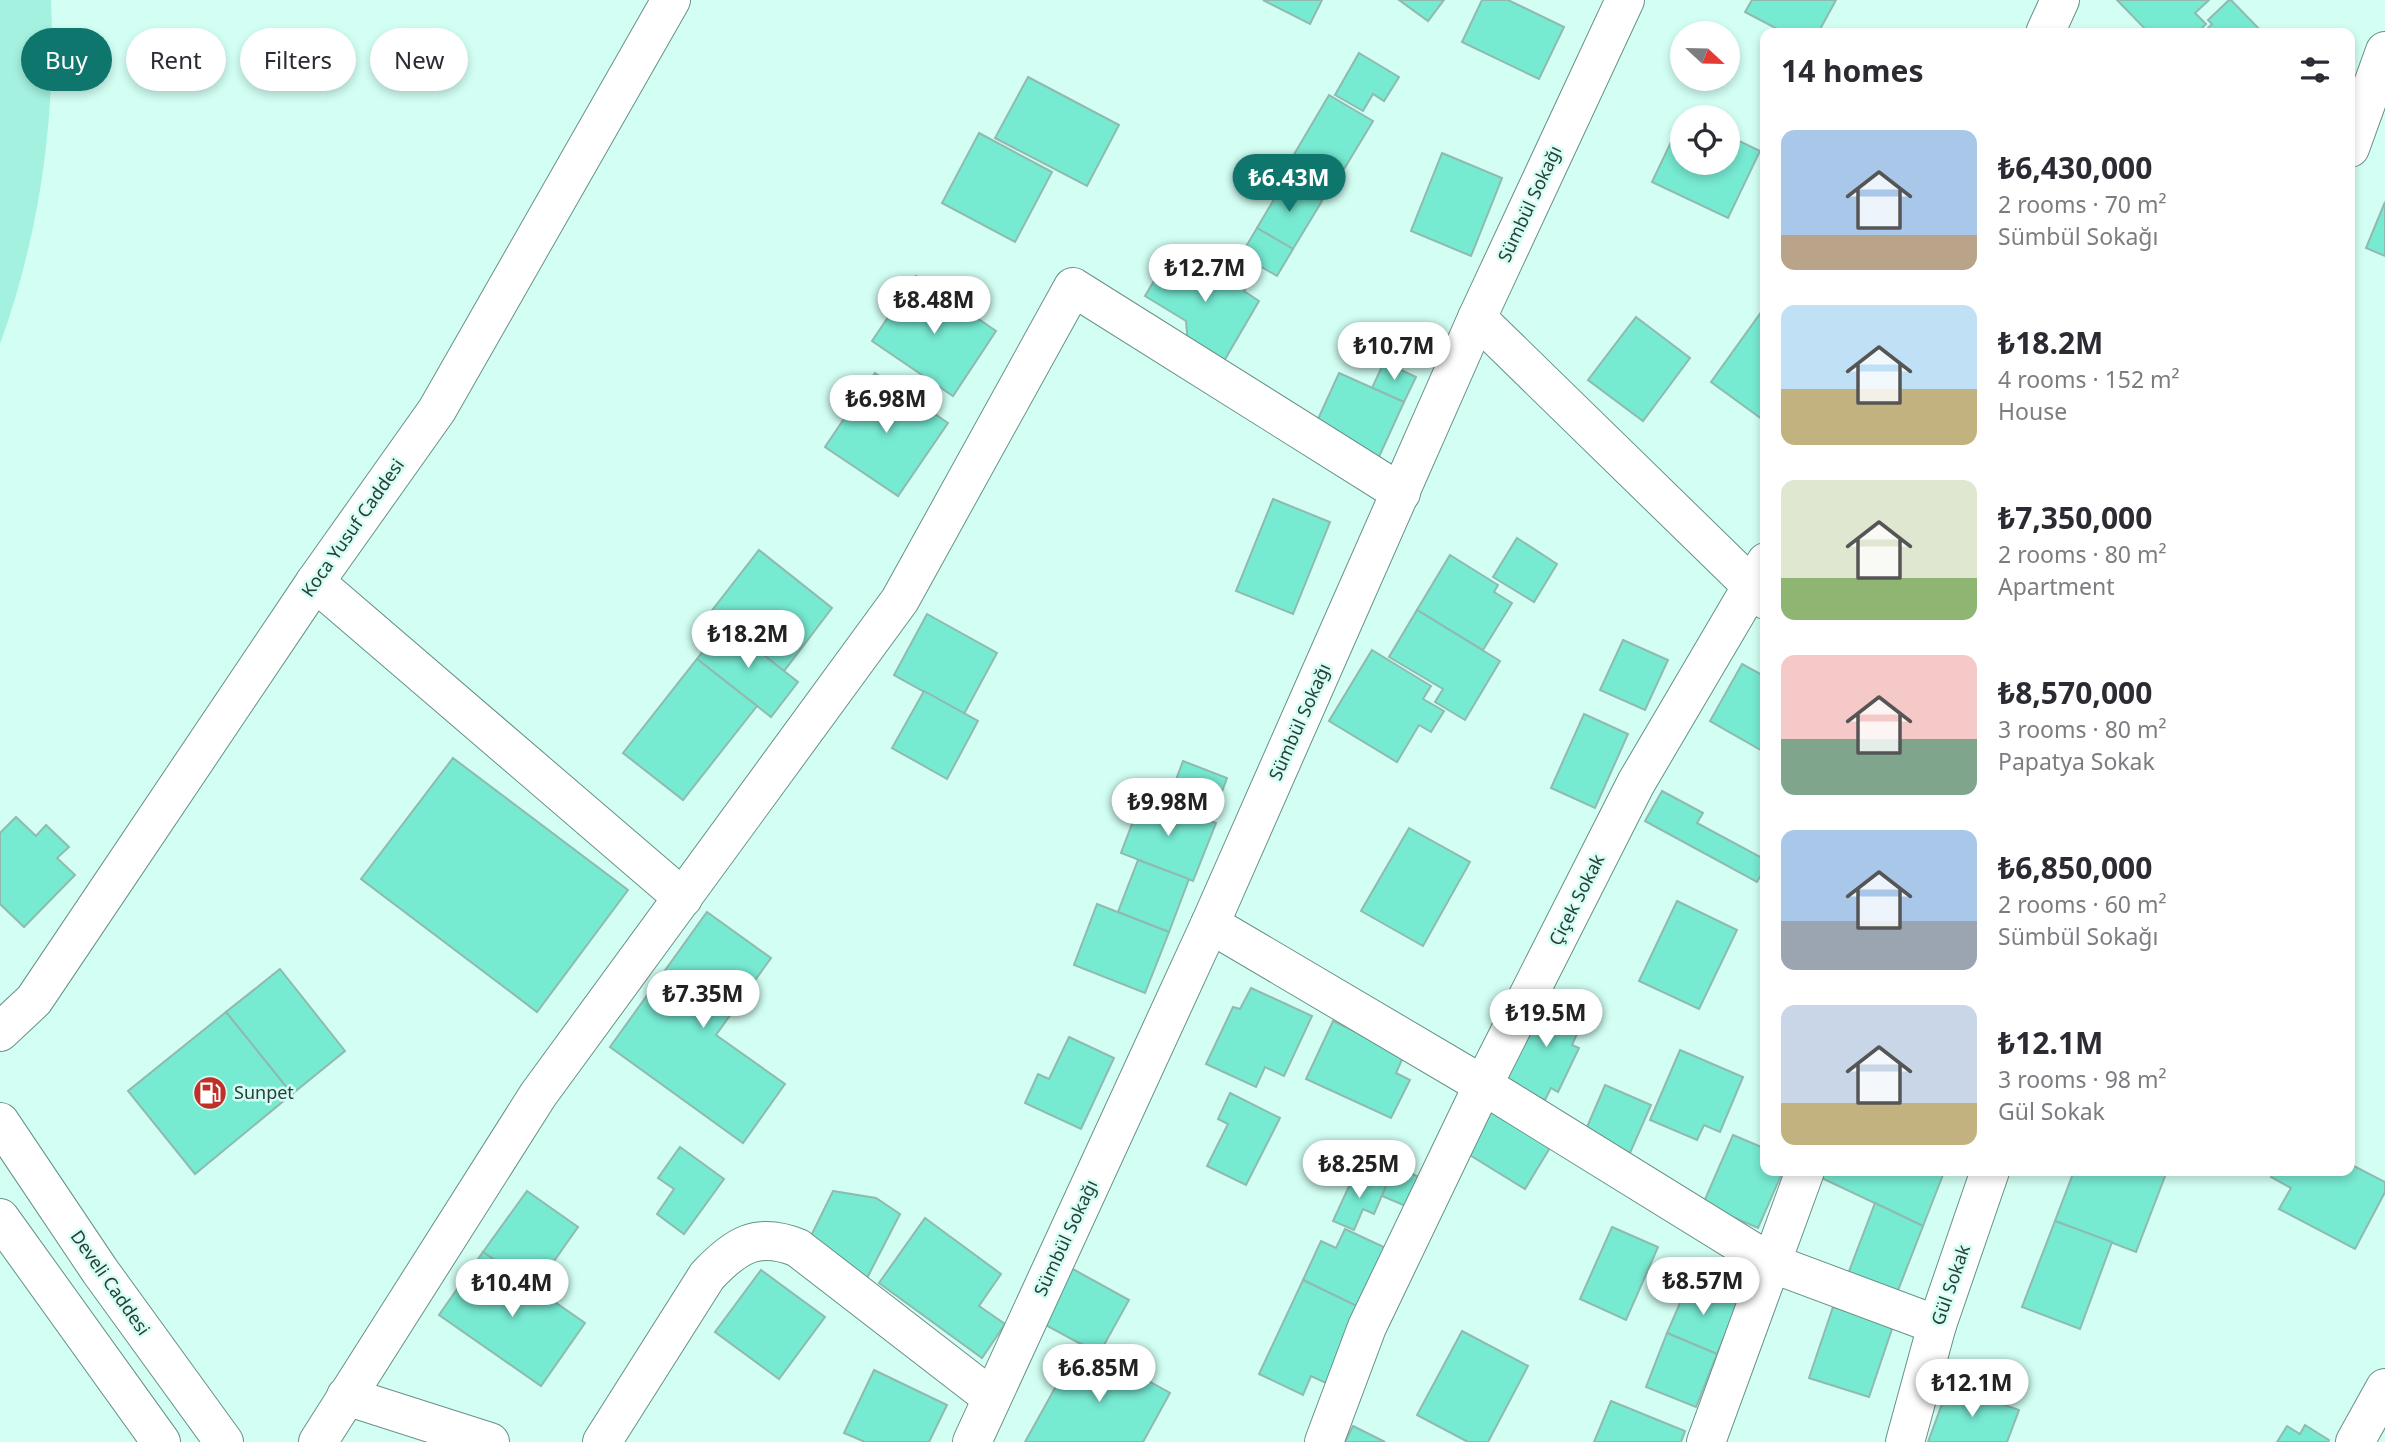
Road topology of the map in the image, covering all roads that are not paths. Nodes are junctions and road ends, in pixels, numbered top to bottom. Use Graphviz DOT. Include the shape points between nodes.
graph roads {
  1 [pos="671,0"];
  2 [pos="1625,0"];
  3 [pos="2060,0"];
  4 [pos="2047,28"];
  5 [pos="2385,51"];
  6 [pos="2355,134"];
  7 [pos="1477,318"];
  8 [pos="1401,493"];
  9 [pos="315,582"];
  10 [pos="1760,582"];
  11 [pos="1760,585"];
  12 [pos="683,898"];
  13 [pos="1210,924"];
  14 [pos="0,1032"];
  15 [pos="1483,1085"];
  16 [pos="0,1122"];
  17 [pos="1803,1176"];
  18 [pos="1988,1176"];
  19 [pos="0,1218"];
  20 [pos="1771,1264"];
  21 [pos="1937,1325"];
  22 [pos="2385,1388"];
  23 [pos="346,1396"];
  24 [pos="992,1398"];
  25 [pos="161,1442"];
  26 [pos="224,1442"];
  27 [pos="317,1442"];
  28 [pos="490,1442"];
  29 [pos="602,1442"];
  30 [pos="972,1442"];
  31 [pos="1324,1442"];
  32 [pos="1706,1442"];
  33 [pos="1905,1442"];
  34 [pos="2355,1442"];
  1 -- 9 [label="street, Koca Yusuf Caddesi" via="437,410"];
  2 -- 7 [label="street, Sümbül Sokağı"];
  3 -- 4 [label="street"];
  5 -- 6 [label="street"];
  7 -- 8 [label="street, Sümbül Sokağı"];
  7 -- 10 [label="street"];
  8 -- 12 [label="street" via="1073,287 900,600"];
  8 -- 13 [label="street, Sümbül Sokağı"];
  9 -- 12 [label="street"];
  9 -- 14 [label="street, Koca Yusuf Caddesi" via="34,1000"];
  11 -- 15 [label="street, Çiçek Sokak" via="1636,783"];
  12 -- 23 [label="street" via="538,1095"];
  13 -- 15 [label="street"];
  13 -- 24 [label="street, Sümbül Sokağı"];
  15 -- 20 [label="street"];
  15 -- 31 [label="street, Çiçek Sokak" via="1367,1327"];
  16 -- 26 [label="street, Develi Caddesi" via="100,1271"];
  17 -- 20 [label="street"];
  18 -- 21 [label="street, Gül Sokak"];
  19 -- 25 [label="street"];
  20 -- 21 [label="street"];
  20 -- 32 [label="street"];
  21 -- 33 [label="street, Gül Sokak"];
  22 -- 34 [label="street"];
  23 -- 27 [label="street"];
  23 -- 28 [label="street"];
  24 -- 29 [label="street" via="798,1248 770,1239 726,1255 707,1276"];
  24 -- 30 [label="street, Sümbül Sokağı"];
}
